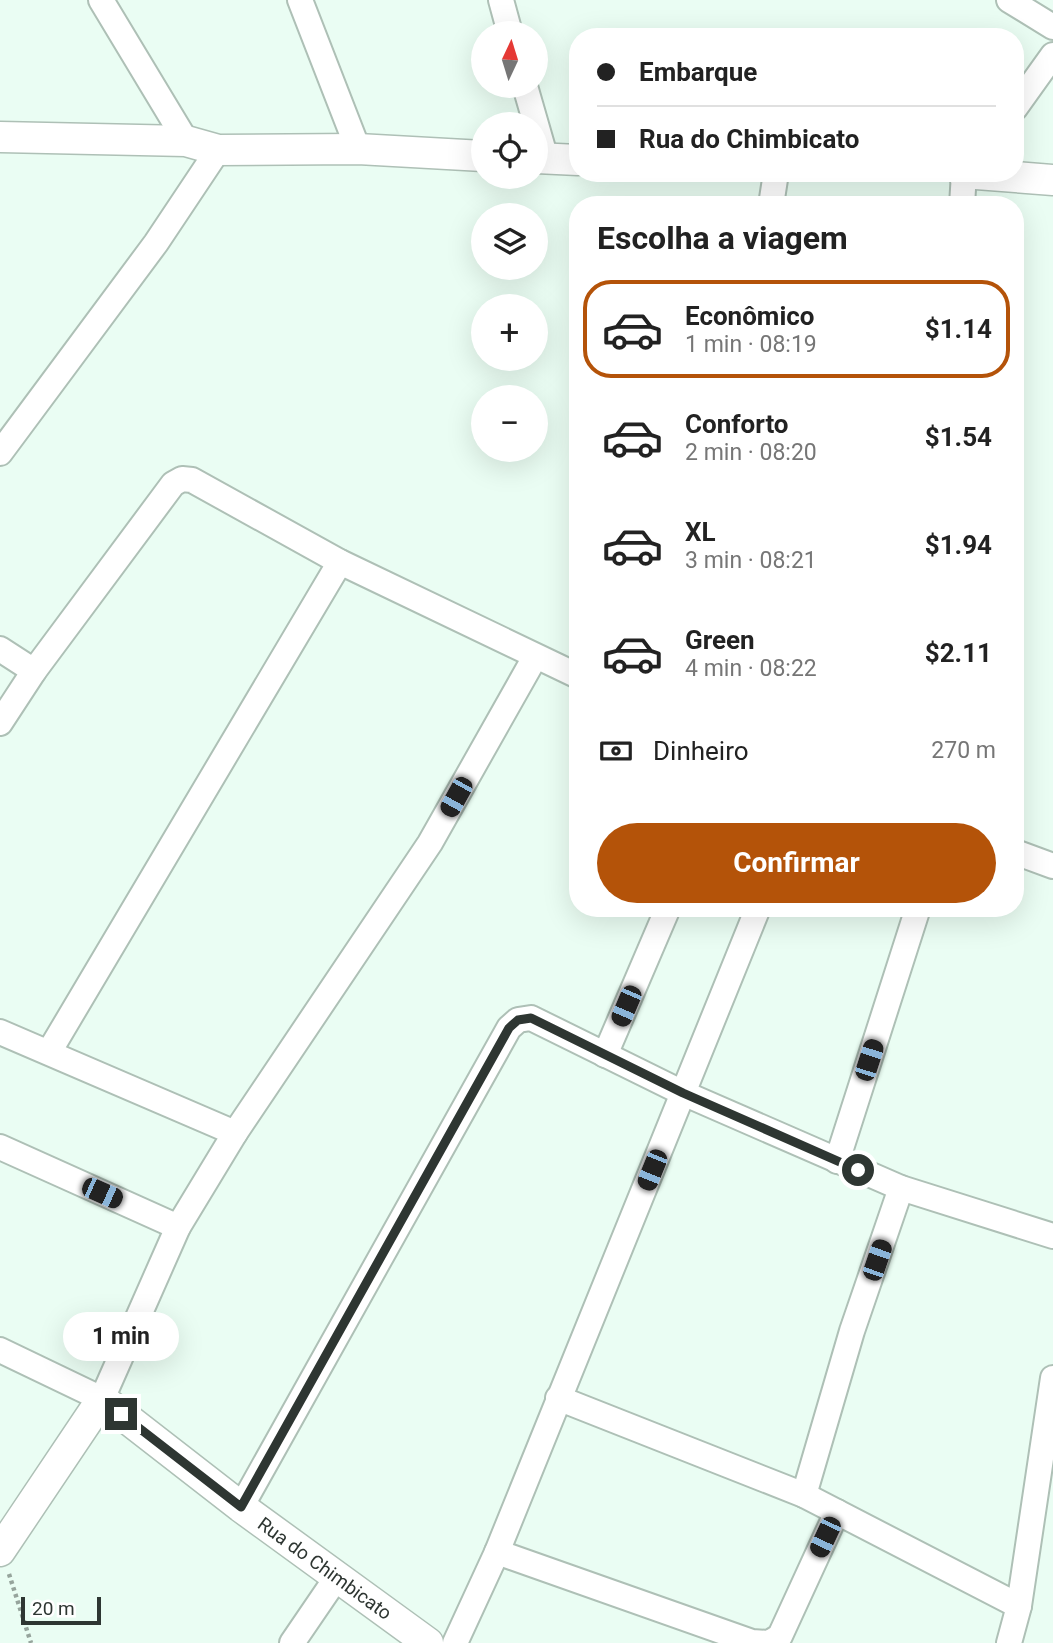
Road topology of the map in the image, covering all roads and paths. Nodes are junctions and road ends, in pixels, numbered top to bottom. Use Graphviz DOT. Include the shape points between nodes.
graph roads {
  1 [pos="101,0"];
  2 [pos="300,0"];
  3 [pos="501,0"];
  4 [pos="1009,0"];
  5 [pos="507,21"];
  6 [pos="1053,27"];
  7 [pos="1053,55"];
  8 [pos="1024,95"];
  9 [pos="0,137"];
  10 [pos="186,141"];
  11 [pos="358,149"];
  12 [pos="218,150"];
  13 [pos="471,155"];
  14 [pos="548,159"];
  15 [pos="569,160"];
  16 [pos="1024,178"];
  17 [pos="1053,180"];
  18 [pos="0,453"];
  19 [pos="340,562"];
  20 [pos="0,649"];
  21 [pos="534,657"];
  22 [pos="34,671"];
  23 [pos="569,672"];
  24 [pos="0,723"];
  25 [pos="1024,855"];
  26 [pos="1053,866"];
  27 [pos="664,917"];
  28 [pos="754,917"];
  29 [pos="915,917"];
  30 [pos="0,1032"];
  31 [pos="49,1052"];
  32 [pos="605,1055"];
  33 [pos="683,1093"];
  34 [pos="235,1133"];
  35 [pos="0,1147"];
  36 [pos="837,1161"];
  37 [pos="901,1188"];
  38 [pos="178,1227"];
  39 [pos="1053,1236"];
  40 [pos="0,1350"];
  41 [pos="1053,1378"];
  42 [pos="558,1398"];
  43 [pos="102,1399"];
  44 [pos="1048,1444"];
  45 [pos="804,1495"];
  46 [pos="241,1507"];
  47 [pos="836,1512"];
  48 [pos="0,1550"];
  49 [pos="498,1552"];
  50 [pos="337,1577"];
  51 [pos="1019,1606"];
  52 [pos="31,1643"];
  53 [pos="292,1643"];
  54 [pos="428,1643"];
  55 [pos="455,1643"];
  56 [pos="1009,1643"];
  1 -- 10 [label="street"];
  2 -- 11 [label="street"];
  3 -- 5 [label="street"];
  4 -- 6 [label="street"];
  7 -- 8 [label="street"];
  9 -- 10 [label="street"];
  10 -- 12 [label="street"];
  11 -- 12 [label="street"];
  11 -- 13 [label="street"];
  12 -- 18 [label="street" via="156,243"];
  14 -- 15 [label="street"];
  16 -- 17 [label="street"];
  19 -- 21 [label="street"];
  19 -- 22 [label="street" via="192,480 182,479 173,484"];
  19 -- 31 [label="street"];
  20 -- 22 [label="street"];
  21 -- 23 [label="street"];
  21 -- 34 [label="street" via="430,843"];
  22 -- 24 [label="street"];
  25 -- 26 [label="street"];
  27 -- 32 [label="street"];
  28 -- 33 [label="street"];
  29 -- 36 [label="street"];
  30 -- 31 [label="street"];
  31 -- 34 [label="street"];
  32 -- 33 [label="street"];
  32 -- 46 [label="street" via="531,1018 518,1020 509,1028"];
  33 -- 36 [label="street"];
  33 -- 42 [label="street"];
  34 -- 38 [label="street"];
  35 -- 38 [label="street"];
  36 -- 37 [label="street"];
  37 -- 39 [label="street"];
  37 -- 45 [label="street" via="852,1331"];
  38 -- 43 [label="street"];
  40 -- 43 [label="street"];
  41 -- 44 [label="street"];
  42 -- 45 [label="street"];
  42 -- 49 [label="street"];
  43 -- 46 [label="street, Rua do Chimbicato"];
  43 -- 48 [label="street"];
  44 -- 51 [label="street"];
  45 -- 47 [label="street"];
  46 -- 50 [label="street, Rua do Chimbicato"];
  47 -- 49 [label="street" via="780,1636 769,1643 752,1642"];
  47 -- 51 [label="street"];
  48 -- 52 [label="path"];
  49 -- 55 [label="street"];
  50 -- 53 [label="street"];
  50 -- 54 [label="street, Rua do Chimbicato"];
  51 -- 56 [label="street"];
}
